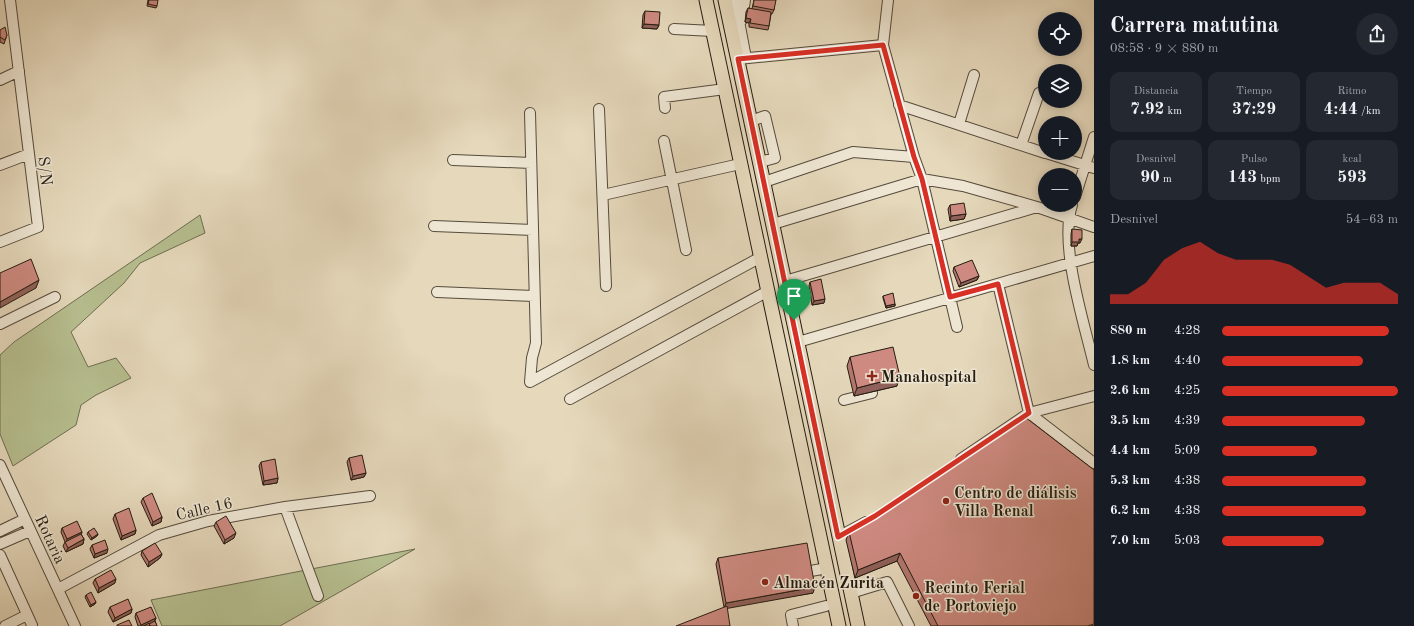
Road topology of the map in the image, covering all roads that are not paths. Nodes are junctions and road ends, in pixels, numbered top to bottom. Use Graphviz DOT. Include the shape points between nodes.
graph roads {
  1 [pos="10,0"];
  2 [pos="706,0"];
  3 [pos="725,0"];
  4 [pos="735,0"];
  5 [pos="745,0"];
  6 [pos="888,0"];
  7 [pos="741,28"];
  8 [pos="674,29"];
  9 [pos="712,32"];
  10 [pos="883,45"];
  11 [pos="740,56"];
  12 [pos="19,71"];
  13 [pos="974,75"];
  14 [pos="0,80"];
  15 [pos="725,90"];
  16 [pos="1038,93"];
  17 [pos="899,105"];
  18 [pos="665,108"];
  19 [pos="599,109"];
  20 [pos="530,113"];
  21 [pos="959,124"];
  22 [pos="1094,137"];
  23 [pos="664,141"];
  24 [pos="1021,145"];
  25 [pos="1038,151"];
  26 [pos="29,154"];
  27 [pos="914,157"];
  28 [pos="453,160"];
  29 [pos="1068,160"];
  30 [pos="531,163"];
  31 [pos="740,164"];
  32 [pos="0,165"];
  33 [pos="1090,167"];
  34 [pos="922,179"];
  35 [pos="672,180"];
  36 [pos="764,182"];
  37 [pos="1082,183"];
  38 [pos="603,195"];
  39 [pos="1037,207"];
  40 [pos="1070,212"];
  41 [pos="1068,217"];
  42 [pos="773,224"];
  43 [pos="434,226"];
  44 [pos="1094,227"];
  45 [pos="533,230"];
  46 [pos="936,237"];
  47 [pos="0,242"];
  48 [pos="686,250"];
  49 [pos="1094,256"];
  50 [pos="761,257"];
  51 [pos="1071,263"];
  52 [pos="785,281"];
  53 [pos="998,284"];
  54 [pos="606,286"];
  55 [pos="768,291"];
  56 [pos="437,292"];
  57 [pos="534,296"];
  58 [pos="56,297"];
  59 [pos="950,297"];
  60 [pos="794,320"];
  61 [pos="0,324"];
  62 [pos="775,325"];
  63 [pos="957,328"];
  64 [pos="798,342"];
  65 [pos="1094,365"];
  66 [pos="872,393"];
  67 [pos="1094,396"];
  68 [pos="570,398"];
  69 [pos="844,400"];
  70 [pos="1029,413"];
  71 [pos="1094,463"];
  72 [pos="952,465"];
  73 [pos="0,466"];
  74 [pos="370,496"];
  75 [pos="285,507"];
  76 [pos="875,516"];
  77 [pos="25,519"];
  78 [pos="0,531"];
  79 [pos="30,531"];
  80 [pos="838,537"];
  81 [pos="0,544"];
  82 [pos="0,555"];
  83 [pos="828,568"];
  84 [pos="3,571"];
  85 [pos="789,575"];
  86 [pos="58,589"];
  87 [pos="851,593"];
  88 [pos="318,596"];
  89 [pos="826,606"];
  90 [pos="27,615"];
  91 [pos="32,625"];
  92 [pos="5,626"];
  93 [pos="75,626"];
  94 [pos="793,626"];
  95 [pos="840,626"];
  96 [pos="858,626"];
  97 [pos="909,626"];
  1 -- 12 [label="street, S/N"];
  2 -- 9 [label="main road"];
  3 -- 11 [label="main road"];
  4 -- 7 [label="street"];
  5 -- 7 [label="street"];
  6 -- 10 [label="street"];
  7 -- 11 [label="street"];
  8 -- 9 [label="street"];
  9 -- 15 [label="main road"];
  10 -- 11 [label="street"];
  10 -- 17 [label="street"];
  11 -- 36 [label="main road"];
  12 -- 14 [label="street"];
  12 -- 26 [label="street, S/N"];
  13 -- 21 [label="street"];
  15 -- 18 [label="street" via="664,97"];
  15 -- 31 [label="main road"];
  16 -- 24 [label="street"];
  17 -- 21 [label="street"];
  17 -- 27 [label="street"];
  19 -- 38 [label="street"];
  20 -- 30 [label="street"];
  21 -- 24 [label="street"];
  22 -- 33 [label="street"];
  23 -- 35 [label="street"];
  24 -- 25 [label="street"];
  26 -- 32 [label="street"];
  26 -- 47 [label="street, S/N" via="38,226"];
  27 -- 34 [label="street"];
  27 -- 36 [label="street" via="853,152"];
  28 -- 30 [label="street"];
  29 -- 33 [label="street"];
  30 -- 45 [label="street"];
  31 -- 35 [label="street"];
  31 -- 50 [label="main road"];
  33 -- 37 [label="street"];
  34 -- 39 [label="street" via="963,186"];
  34 -- 42 [label="street"];
  34 -- 46 [label="street"];
  35 -- 38 [label="street"];
  35 -- 48 [label="street"];
  36 -- 42 [label="main road"];
  38 -- 54 [label="street"];
  39 -- 41 [label="street"];
  39 -- 46 [label="street"];
  40 -- 41 [label="street"];
  41 -- 44 [label="street"];
  41 -- 51 [label="street"];
  42 -- 52 [label="main road"];
  43 -- 45 [label="street"];
  45 -- 57 [label="street"];
  46 -- 52 [label="street"];
  46 -- 59 [label="street"];
  49 -- 51 [label="street"];
  50 -- 55 [label="main road"];
  50 -- 57 [label="street" via="530,382 536,343"];
  51 -- 53 [label="street"];
  51 -- 65 [label="street"];
  52 -- 60 [label="main road"];
  53 -- 59 [label="street"];
  53 -- 70 [label="street"];
  55 -- 62 [label="main road"];
  55 -- 68 [label="street"];
  56 -- 57 [label="street"];
  58 -- 61 [label="street"];
  59 -- 63 [label="street"];
  59 -- 64 [label="street"];
  60 -- 62 [label="main road"];
  60 -- 64 [label="main road"];
  62 -- 83 [label="main road"];
  64 -- 80 [label="main road"];
  66 -- 69 [label="street"];
  67 -- 70 [label="street"];
  70 -- 71 [label="street"];
  70 -- 72 [label="street"];
  73 -- 77 [label="street, Rotaria"];
  74 -- 75 [label="street, Calle 16"];
  75 -- 86 [label="street, Calle 16" via="208,521 160,535"];
  75 -- 88 [label="street"];
  76 -- 80 [label="street"];
  77 -- 78 [label="street"];
  77 -- 79 [label="street, Rotaria"];
  79 -- 81 [label="street"];
  79 -- 86 [label="street, Rotaria"];
  80 -- 87 [label="main road" via="847,559"];
  82 -- 84 [label="street"];
  83 -- 85 [label="street"];
  83 -- 95 [label="main road"];
  84 -- 90 [label="street"];
  86 -- 93 [label="street, Rotaria"];
  87 -- 96 [label="main road"];
  87 -- 97 [label="street" via="887,582"];
  89 -- 94 [label="street" via="791,615"];
  90 -- 91 [label="street"];
  90 -- 92 [label="street"];
}
